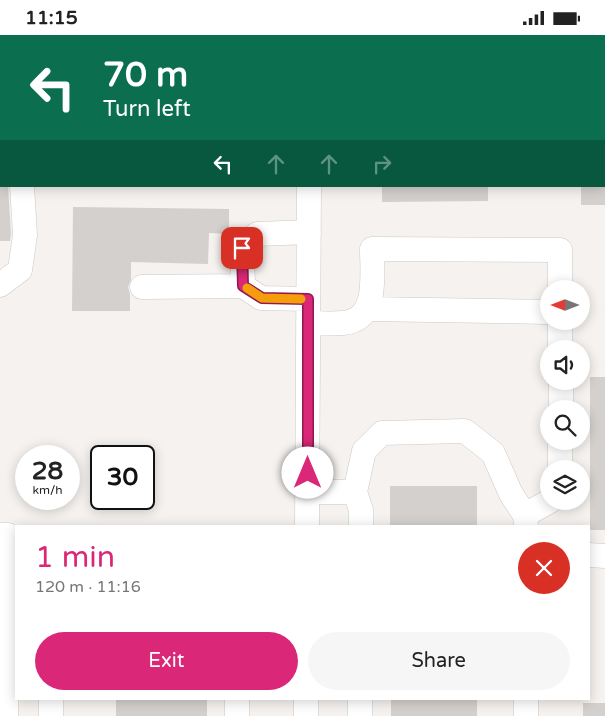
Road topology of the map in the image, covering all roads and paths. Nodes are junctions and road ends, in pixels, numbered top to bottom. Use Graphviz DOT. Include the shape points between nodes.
graph roads {
  1 [pos="22,187"];
  2 [pos="309,187"];
  3 [pos="309,232"];
  4 [pos="560,280"];
  5 [pos="0,285"];
  6 [pos="243,286"];
  7 [pos="142,287"];
  8 [pos="308,299"];
  9 [pos="367,309"];
  10 [pos="540,312"];
  11 [pos="308,323"];
  12 [pos="355,491"];
  13 [pos="308,492"];
  14 [pos="540,509"];
  15 [pos="526,521"];
  16 [pos="307,525"];
  17 [pos="360,525"];
  18 [pos="0,535"];
  19 [pos="590,555"];
  20 [pos="605,556"];
  21 [pos="12,607"];
  22 [pos="51,700"];
  23 [pos="237,700"];
  24 [pos="306,700"];
  25 [pos="360,700"];
  26 [pos="526,700"];
  27 [pos="6,716"];
  28 [pos="51,716"];
  29 [pos="237,716"];
  30 [pos="306,716"];
  31 [pos="360,716"];
  32 [pos="526,716"];
  1 -- 5 [label="street" via="24,235 20,270"];
  2 -- 3 [label="street"];
  3 -- 6 [label="street" via="257,234 242,248"];
  3 -- 8 [label="street"];
  4 -- 9 [label="street" via="560,251 372,249 372,297"];
  6 -- 7 [label="street"];
  6 -- 8 [label="street" via="262,298"];
  8 -- 11 [label="street"];
  9 -- 10 [label="street"];
  9 -- 11 [label="street" via="358,319 345,323"];
  11 -- 13 [label="street"];
  12 -- 13 [label="street"];
  12 -- 15 [label="street" via="364,451 382,433 465,431 493,453"];
  12 -- 17 [label="street" via="361,510"];
  13 -- 16 [label="street"];
  14 -- 15 [label="street"];
  18 -- 21 [label="street" via="8,535"];
  19 -- 20 [label="street"];
  21 -- 27 [label="street"];
  22 -- 28 [label="street"];
  23 -- 29 [label="street"];
  24 -- 30 [label="street"];
  25 -- 31 [label="street"];
  26 -- 32 [label="street"];
}
